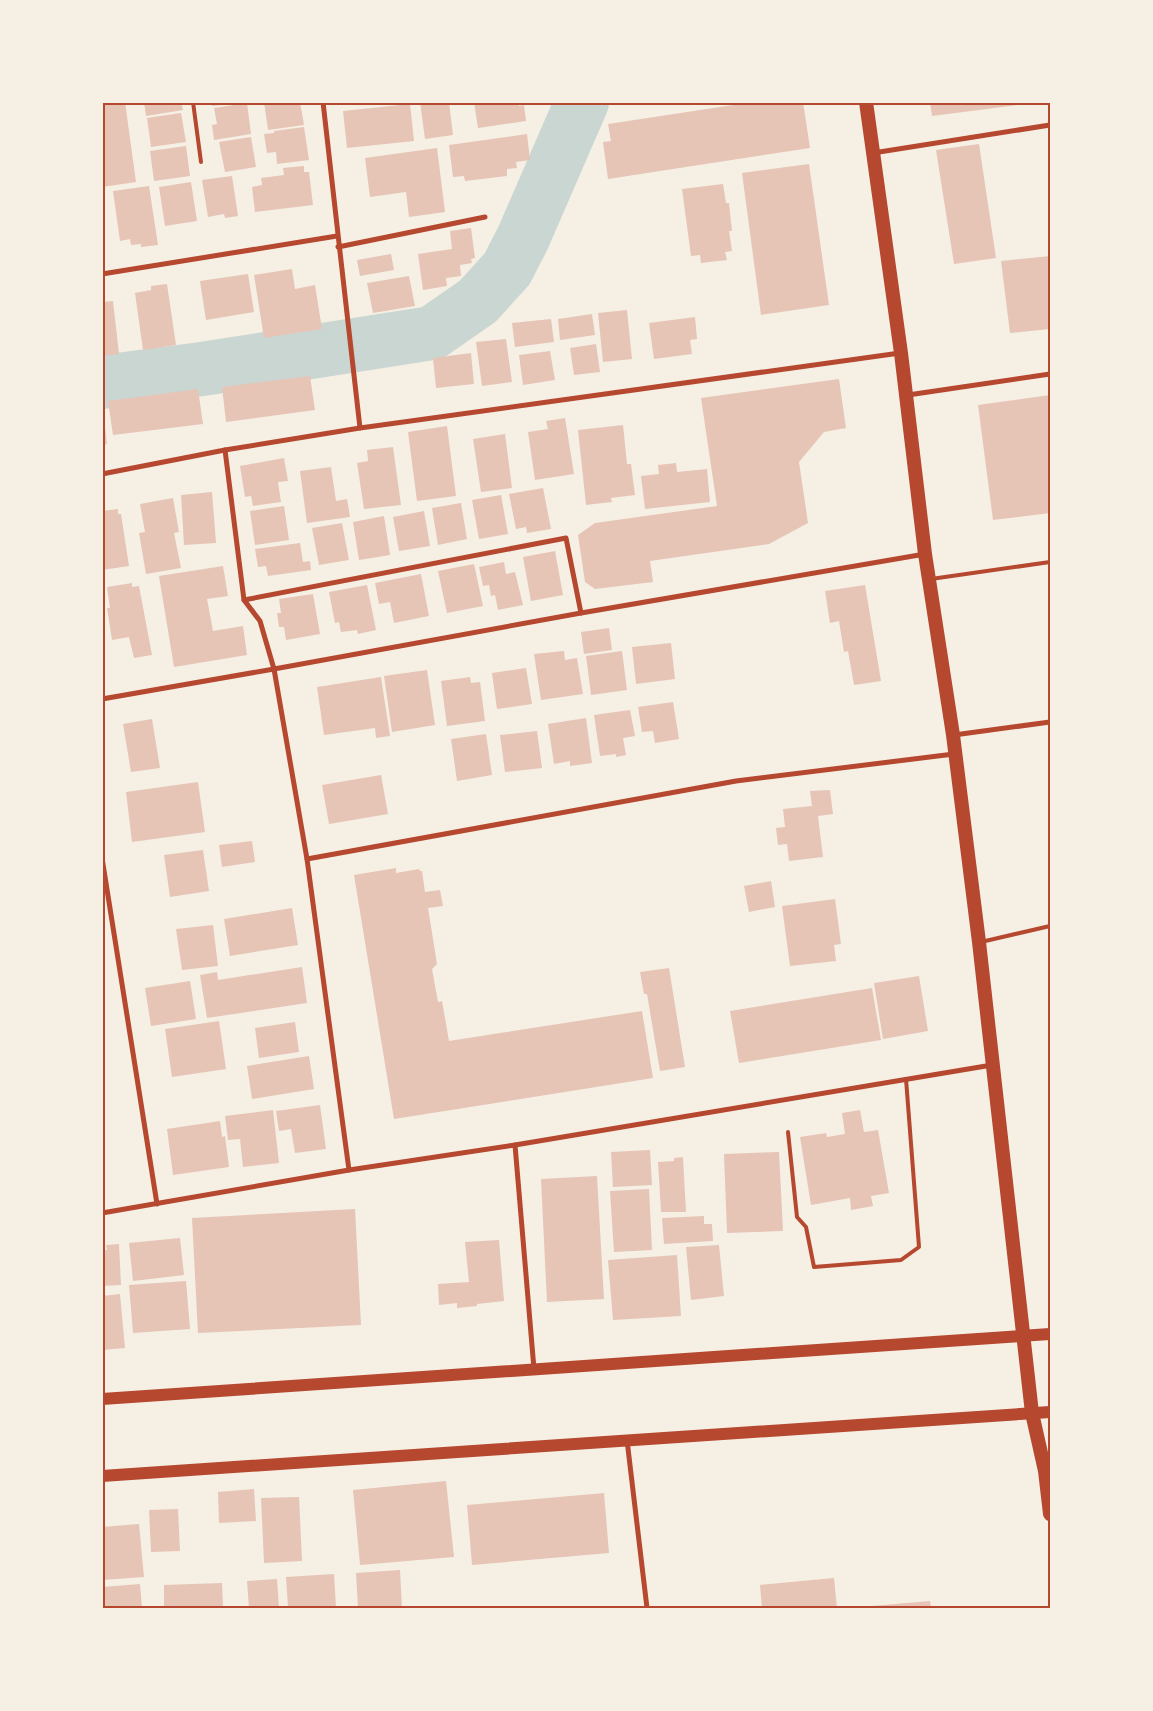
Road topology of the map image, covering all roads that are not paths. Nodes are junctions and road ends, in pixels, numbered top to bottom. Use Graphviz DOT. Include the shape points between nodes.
graph roads {
  1 [pos="193,102"];
  2 [pos="323,102"];
  3 [pos="866,102"];
  4 [pos="1050,125"];
  5 [pos="873,153"];
  6 [pos="202,162"];
  7 [pos="485,217"];
  8 [pos="337,236"];
  9 [pos="338,246"];
  10 [pos="102,274"];
  11 [pos="901,353"];
  12 [pos="1050,374"];
  13 [pos="906,396"];
  14 [pos="360,428"];
  15 [pos="225,450"];
  16 [pos="102,474"];
  17 [pos="926,554"];
  18 [pos="1050,562"];
  19 [pos="930,579"];
  20 [pos="244,600"];
  21 [pos="581,613"];
  22 [pos="274,670"];
  23 [pos="102,699"];
  24 [pos="1050,722"];
  25 [pos="953,735"];
  26 [pos="954,754"];
  27 [pos="102,858"];
  28 [pos="307,859"];
  29 [pos="1050,926"];
  30 [pos="979,942"];
  31 [pos="992,1065"];
  32 [pos="906,1079"];
  33 [pos="788,1132"];
  34 [pos="515,1145"];
  35 [pos="349,1170"];
  36 [pos="157,1204"];
  37 [pos="102,1213"];
  38 [pos="1050,1334"];
  39 [pos="1024,1335"];
  40 [pos="534,1369"];
  41 [pos="102,1399"];
  42 [pos="1050,1412"];
  43 [pos="1032,1414"];
  44 [pos="627,1440"];
  45 [pos="102,1476"];
  46 [pos="1050,1514"];
  47 [pos="646,1608"];
  1 -- 6 [label="lane"];
  2 -- 8 [label="street"];
  3 -- 5 [label="highway"];
  4 -- 5 [label="street"];
  5 -- 11 [label="highway"];
  7 -- 9 [label="street"];
  8 -- 9 [label="street"];
  8 -- 10 [label="street"];
  9 -- 14 [label="street"];
  11 -- 13 [label="highway"];
  11 -- 14 [label="street"];
  12 -- 13 [label="street"];
  13 -- 17 [label="highway"];
  14 -- 15 [label="street"];
  15 -- 16 [label="street"];
  15 -- 20 [label="street"];
  17 -- 19 [label="highway"];
  17 -- 21 [label="street"];
  18 -- 19 [label="lane"];
  19 -- 25 [label="highway"];
  20 -- 21 [label="street" via="566,538"];
  20 -- 22 [label="street" via="260,621"];
  21 -- 22 [label="street"];
  22 -- 23 [label="street"];
  22 -- 28 [label="street"];
  24 -- 25 [label="street"];
  25 -- 26 [label="highway"];
  26 -- 28 [label="street" via="736,781"];
  26 -- 30 [label="highway"];
  27 -- 36 [label="street"];
  28 -- 35 [label="street"];
  29 -- 30 [label="lane"];
  30 -- 31 [label="highway"];
  31 -- 32 [label="street"];
  31 -- 39 [label="highway"];
  32 -- 33 [label="lane" via="919,1247 901,1260 814,1267 806,1227 797,1217"];
  32 -- 34 [label="street"];
  34 -- 35 [label="street"];
  34 -- 40 [label="street"];
  35 -- 36 [label="street"];
  36 -- 37 [label="street"];
  38 -- 39 [label="main road"];
  39 -- 40 [label="main road"];
  39 -- 43 [label="highway"];
  40 -- 41 [label="main road"];
  42 -- 43 [label="main road"];
  43 -- 44 [label="main road"];
  43 -- 46 [label="highway" via="1045,1470"];
  44 -- 45 [label="main road"];
  44 -- 47 [label="street"];
}
